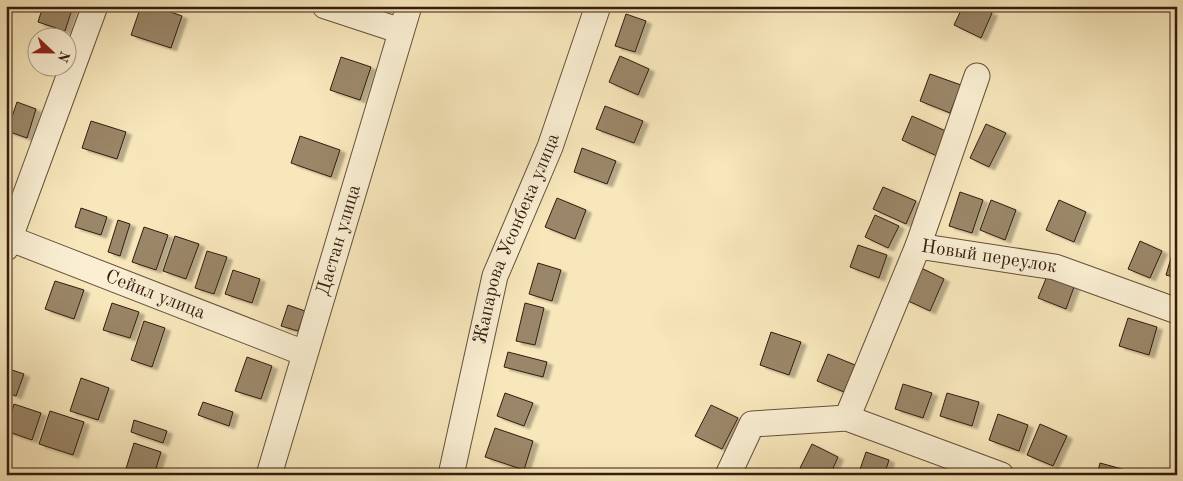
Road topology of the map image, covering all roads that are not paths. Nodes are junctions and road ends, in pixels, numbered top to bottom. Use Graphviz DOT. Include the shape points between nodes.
graph roads {
  1 [pos="95,6"];
  2 [pos="325,6"];
  3 [pos="410,6"];
  4 [pos="598,6"];
  5 [pos="401,31"];
  6 [pos="977,76"];
  7 [pos="7,241"];
  8 [pos="918,246"];
  9 [pos="1177,311"];
  10 [pos="304,353"];
  11 [pos="847,418"];
  12 [pos="269,475"];
  13 [pos="451,475"];
  14 [pos="728,475"];
  15 [pos="1001,475"];
  1 -- 7 [label="street"];
  2 -- 5 [label="street"];
  3 -- 5 [label="street, Дастан улица"];
  4 -- 13 [label="street, Жапарова Усонбека улица" via="550,147 495,276"];
  5 -- 10 [label="street, Дастан улица"];
  6 -- 8 [label="street"];
  7 -- 10 [label="street, Сейил улица"];
  8 -- 9 [label="street, Новый переулок" via="1056,267"];
  8 -- 11 [label="street, Новый переулок"];
  10 -- 12 [label="street, Дастан улица"];
  11 -- 14 [label="street" via="752,424"];
  11 -- 15 [label="street"];
}
